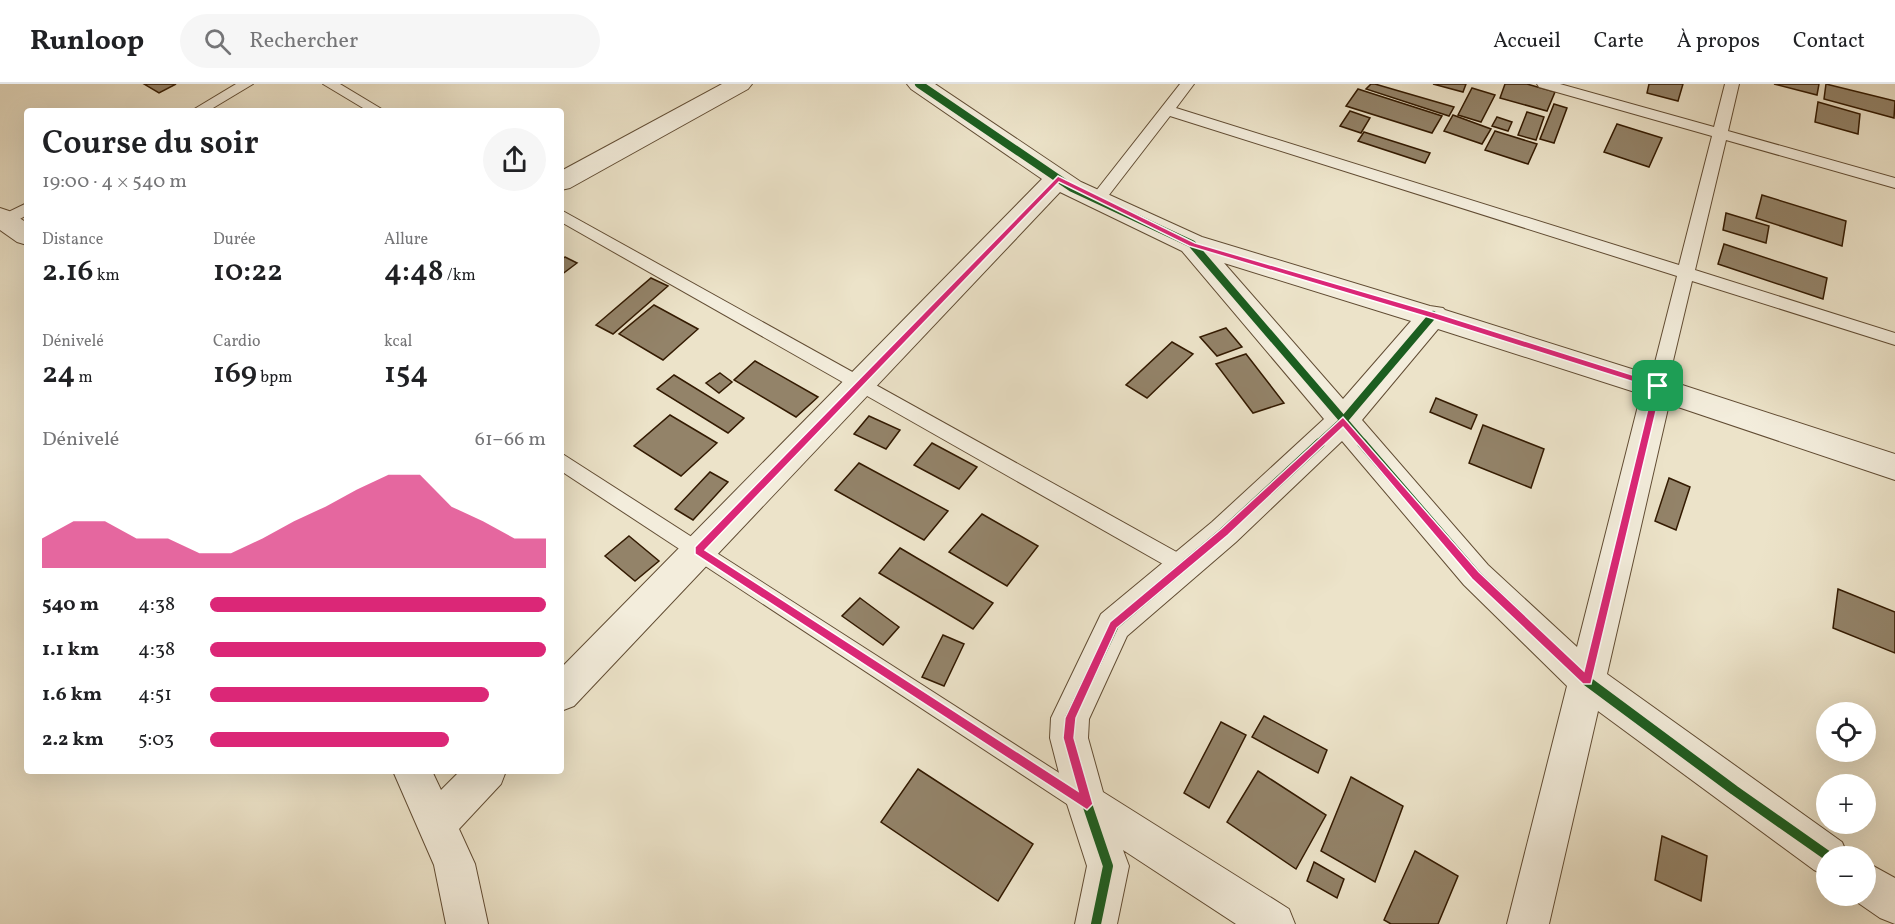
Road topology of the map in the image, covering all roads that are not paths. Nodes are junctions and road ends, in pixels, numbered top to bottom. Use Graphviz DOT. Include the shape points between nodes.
graph roads {
  1 [pos="246,84"];
  2 [pos="330,84"];
  3 [pos="740,84"];
  4 [pos="919,84"];
  5 [pos="1187,84"];
  6 [pos="1544,84"];
  7 [pos="1732,84"];
  8 [pos="203,108"];
  9 [pos="373,108"];
  10 [pos="1167,110"];
  11 [pos="1720,134"];
  12 [pos="1058,178"];
  13 [pos="564,180"];
  14 [pos="1895,183"];
  15 [pos="1097,200"];
  16 [pos="11,215"];
  17 [pos="564,216"];
  18 [pos="24,232"];
  19 [pos="1192,244"];
  20 [pos="1686,273"];
  21 [pos="1433,315"];
  22 [pos="1895,339"];
  23 [pos="860,383"];
  24 [pos="1658,386"];
  25 [pos="1343,421"];
  26 [pos="564,463"];
  27 [pos="1895,467"];
  28 [pos="698,550"];
  29 [pos="1184,566"];
  30 [pos="1587,681"];
  31 [pos="564,691"];
  32 [pos="413,774"];
  33 [pos="484,774"];
  34 [pos="1087,804"];
  35 [pos="436,824"];
  36 [pos="1816,848"];
  37 [pos="1876,890"];
  38 [pos="1895,903"];
  39 [pos="467,924"];
  40 [pos="1096,924"];
  41 [pos="1274,924"];
  42 [pos="1528,924"];
  1 -- 8 [label="lane"];
  2 -- 9 [label="lane"];
  3 -- 13 [label="street"];
  4 -- 12 [label="street"];
  5 -- 10 [label="lane"];
  6 -- 11 [label="lane"];
  7 -- 11 [label="lane"];
  10 -- 15 [label="lane"];
  10 -- 20 [label="lane"];
  11 -- 14 [label="lane"];
  11 -- 20 [label="lane"];
  12 -- 15 [label="street"];
  12 -- 23 [label="street"];
  15 -- 19 [label="street"];
  16 -- 18 [label="street"];
  17 -- 23 [label="lane"];
  19 -- 21 [label="street"];
  19 -- 25 [label="street"];
  20 -- 22 [label="lane"];
  20 -- 24 [label="lane"];
  21 -- 24 [label="street"];
  21 -- 25 [label="street"];
  23 -- 28 [label="street"];
  23 -- 29 [label="lane"];
  24 -- 27 [label="street"];
  24 -- 30 [label="street"];
  25 -- 29 [label="street"];
  25 -- 30 [label="street" via="1476,575"];
  26 -- 28 [label="lane"];
  28 -- 31 [label="street"];
  28 -- 34 [label="lane"];
  29 -- 34 [label="street" via="1114,625 1070,718 1069,738"];
  30 -- 36 [label="street"];
  30 -- 42 [label="street"];
  32 -- 35 [label="street"];
  33 -- 35 [label="street"];
  34 -- 40 [label="street" via="1108,866"];
  34 -- 41 [label="street"];
  35 -- 39 [label="street" via="454,864"];
  37 -- 38 [label="street"];
}
